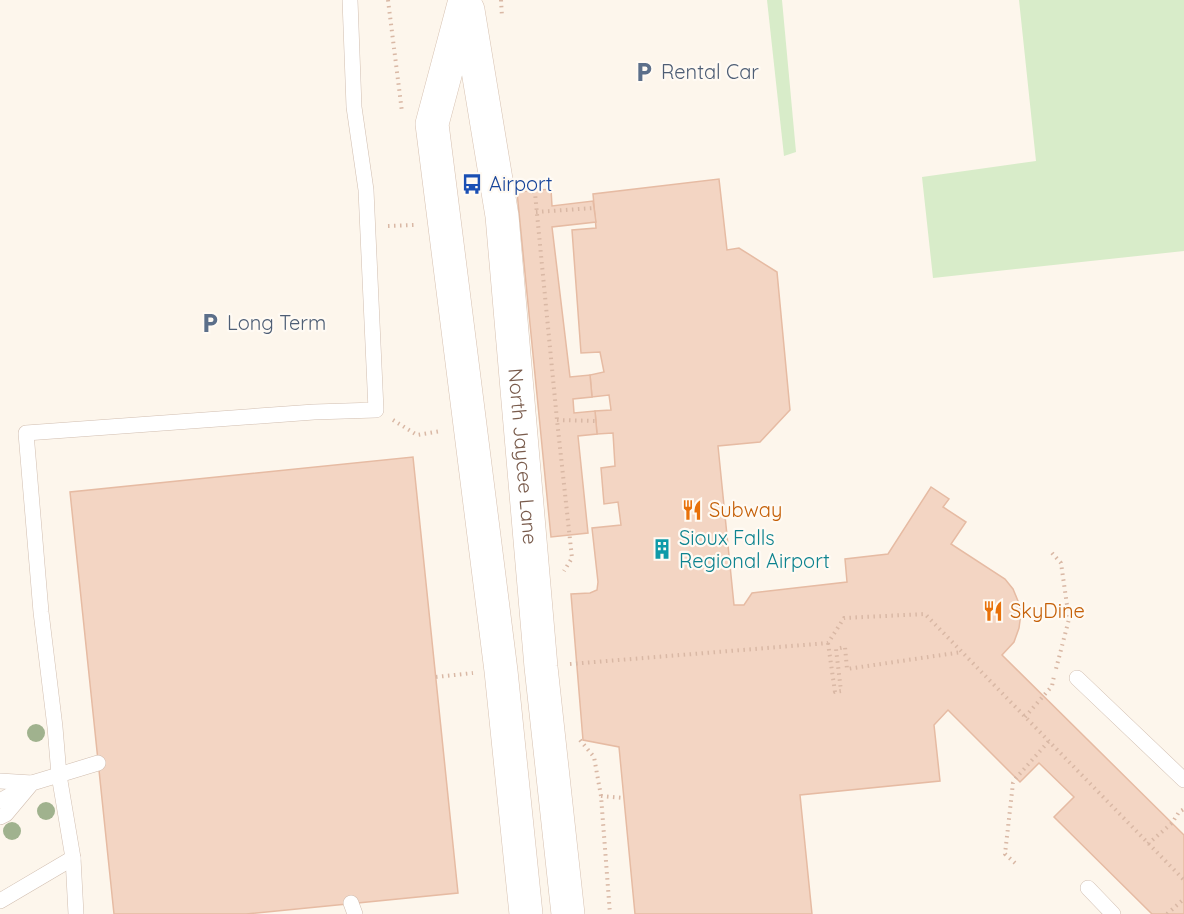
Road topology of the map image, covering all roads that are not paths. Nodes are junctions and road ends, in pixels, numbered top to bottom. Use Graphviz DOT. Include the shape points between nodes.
graph roads {
  1 [pos="350,0"];
  2 [pos="466,0"];
  3 [pos="1077,678"];
  4 [pos="98,763"];
  5 [pos="59,775"];
  6 [pos="1184,780"];
  7 [pos="0,781"];
  8 [pos="32,783"];
  9 [pos="0,790"];
  10 [pos="0,801"];
  11 [pos="0,817"];
  12 [pos="73,858"];
  13 [pos="1088,888"];
  14 [pos="0,901"];
  15 [pos="76,914"];
  16 [pos="526,914"];
  17 [pos="568,914"];
  18 [pos="1113,914"];
  1 -- 5 [label="lane" via="354,107 366,190 376,410 314,411 26,433"];
  2 -- 16 [label="main road" via="432,124 501,670"];
  2 -- 17 [label="main road, North Jaycee Lane" via="502,216 541,667"];
  3 -- 6 [label="lane"];
  4 -- 5 [label="lane"];
  5 -- 8 [label="lane"];
  5 -- 12 [label="lane"];
  7 -- 8 [label="lane"];
  8 -- 9 [label="lane"];
  8 -- 10 [label="lane"];
  8 -- 11 [label="lane"];
  12 -- 14 [label="lane"];
  12 -- 15 [label="lane"];
  13 -- 18 [label="lane"];
}
